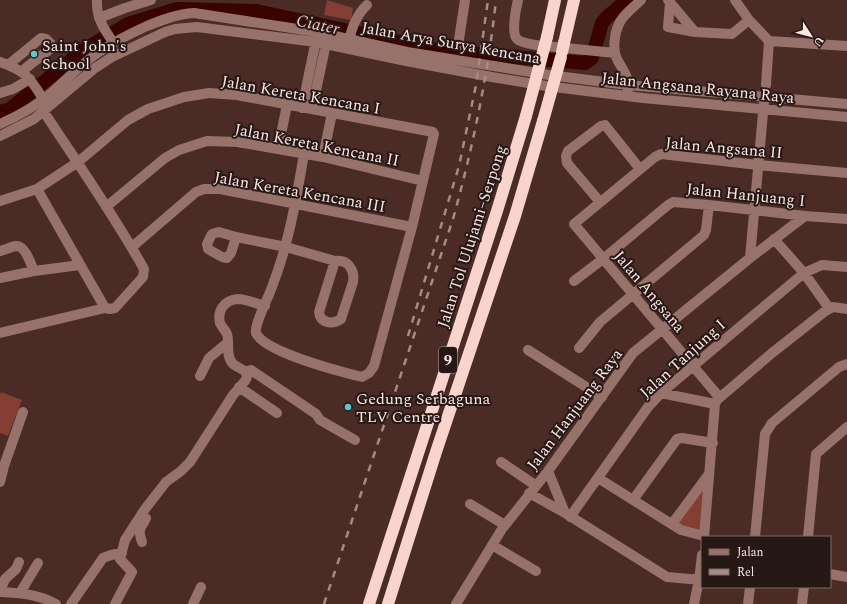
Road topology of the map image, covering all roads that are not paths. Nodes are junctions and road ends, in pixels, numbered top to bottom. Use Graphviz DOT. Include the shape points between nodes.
graph roads {
  1 [pos="151,0"];
  2 [pos="466,0"];
  3 [pos="518,0"];
  4 [pos="554,0"];
  5 [pos="574,0"];
  6 [pos="578,0"];
  7 [pos="641,0"];
  8 [pos="735,0"];
  9 [pos="669,1"];
  10 [pos="100,2"];
  11 [pos="367,5"];
  12 [pos="749,20"];
  13 [pos="101,22"];
  14 [pos="695,32"];
  15 [pos="351,34"];
  16 [pos="316,37"];
  17 [pos="327,39"];
  18 [pos="112,40"];
  19 [pos="769,41"];
  20 [pos="564,42"];
  21 [pos="458,46"];
  22 [pos="847,46"];
  23 [pos="614,53"];
  24 [pos="406,57"];
  25 [pos="4,63"];
  26 [pos="22,71"];
  27 [pos="548,75"];
  28 [pos="32,81"];
  29 [pos="628,85"];
  30 [pos="766,85"];
  31 [pos="546,86"];
  32 [pos="0,93"];
  33 [pos="41,96"];
  34 [pos="627,96"];
  35 [pos="765,96"];
  36 [pos="847,104"];
  37 [pos="287,105"];
  38 [pos="307,109"];
  39 [pos="763,109"];
  40 [pos="44,112"];
  41 [pos="332,113"];
  42 [pos="847,117"];
  43 [pos="0,124"];
  44 [pos="0,136"];
  45 [pos="278,149"];
  46 [pos="304,154"];
  47 [pos="323,157"];
  48 [pos="78,162"];
  49 [pos="758,165"];
  50 [pos="640,169"];
  51 [pos="847,173"];
  52 [pos="423,181"];
  53 [pos="37,189"];
  54 [pos="0,201"];
  55 [pos="600,202"];
  56 [pos="295,203"];
  57 [pos="709,205"];
  58 [pos="106,207"];
  59 [pos="754,209"];
  60 [pos="805,216"];
  61 [pos="847,218"];
  62 [pos="574,223"];
  63 [pos="412,227"];
  64 [pos="236,237"];
  65 [pos="774,239"];
  66 [pos="132,247"];
  67 [pos="286,247"];
  68 [pos="0,251"];
  69 [pos="750,258"];
  70 [pos="603,259"];
  71 [pos="335,261"];
  72 [pos="80,265"];
  73 [pos="847,267"];
  74 [pos="34,271"];
  75 [pos="804,274"];
  76 [pos="0,278"];
  77 [pos="574,281"];
  78 [pos="633,295"];
  79 [pos="265,306"];
  80 [pos="105,308"];
  81 [pos="829,308"];
  82 [pos="847,309"];
  83 [pos="662,330"];
  84 [pos="0,334"];
  85 [pos="227,343"];
  86 [pos="579,348"];
  87 [pos="528,350"];
  88 [pos="847,364"];
  89 [pos="693,366"];
  90 [pos="246,372"];
  91 [pos="200,376"];
  92 [pos="239,387"];
  93 [pos="661,393"];
  94 [pos="602,397"];
  95 [pos="717,400"];
  96 [pos="23,412"];
  97 [pos="277,413"];
  98 [pos="847,427"];
  99 [pos="355,440"];
  100 [pos="713,443"];
  101 [pos="501,462"];
  102 [pos="548,471"];
  103 [pos="710,473"];
  104 [pos="598,478"];
  105 [pos="0,482"];
  106 [pos="532,489"];
  107 [pos="633,500"];
  108 [pos="470,504"];
  109 [pos="145,508"];
  110 [pos="568,515"];
  111 [pos="672,524"];
  112 [pos="505,525"];
  113 [pos="704,536"];
  114 [pos="755,536"];
  115 [pos="808,536"];
  116 [pos="142,542"];
  117 [pos="492,545"];
  118 [pos="122,553"];
  119 [pos="19,562"];
  120 [pos="38,563"];
  121 [pos="701,565"];
  122 [pos="536,571"];
  123 [pos="847,573"];
  124 [pos="831,574"];
  125 [pos="699,584"];
  126 [pos="201,587"];
  127 [pos="750,588"];
  128 [pos="804,588"];
  129 [pos="0,592"];
  130 [pos="20,593"];
  131 [pos="56,604"];
  132 [pos="71,604"];
  133 [pos="115,604"];
  134 [pos="193,604"];
  135 [pos="369,604"];
  136 [pos="388,604"];
  137 [pos="456,604"];
  138 [pos="694,604"];
  139 [pos="748,604"];
  140 [pos="802,604"];
  1 -- 13 [label="street" via="125,8"];
  2 -- 21 [label="street"];
  3 -- 23 [label="street" via="514,28 517,39 536,45"];
  4 -- 135 [label="highway, Jalan Tol Ulujami–Serpong / 9, bridge" via="526,116 497,211"];
  5 -- 20 [label="highway"];
  6 -- 20 [label="highway"];
  7 -- 23 [label="street" via="620,22 616,31"];
  8 -- 12 [label="street"];
  9 -- 14 [label="street"];
  9 -- 14 [label="street" via="668,27"];
  10 -- 13 [label="street"];
  11 -- 15 [label="street"];
  12 -- 14 [label="street" via="732,34"];
  12 -- 19 [label="street"];
  13 -- 18 [label="street"];
  15 -- 17 [label="street, Jalan Arya Surya Kencana"];
  15 -- 24 [label="street, Jalan Arya Surya Kencana"];
  16 -- 17 [label="street, Jalan Arya Surya Kencana"];
  16 -- 18 [label="street, Jalan Arya Surya Kencana" via="208,15 184,14"];
  16 -- 38 [label="street"];
  16 -- 40 [label="street, Jalan Arya Surya Kencana" via="206,27 175,29 138,44 101,64"];
  17 -- 24 [label="street, Jalan Arya Surya Kencana"];
  17 -- 38 [label="street"];
  18 -- 33 [label="street, Jalan Arya Surya Kencana"];
  19 -- 22 [label="street"];
  19 -- 30 [label="street"];
  20 -- 136 [label="highway, 9, bridge" via="544,121 515,216"];
  23 -- 29 [label="street" via="628,78"];
  24 -- 27 [label="street, Jalan Arya Surya Kencana" via="456,60"];
  24 -- 31 [label="street, Jalan Arya Surya Kencana" via="492,77"];
  25 -- 26 [label="street"];
  25 -- 26 [label="street" via="41,38 46,38 52,44 50,49"];
  26 -- 28 [label="street"];
  27 -- 29 [label="street, Jalan Angsana Rayana Raya"];
  27 -- 31 [label="street"];
  28 -- 32 [label="street"];
  28 -- 33 [label="street"];
  29 -- 34 [label="street"];
  29 -- 35 [label="street, Jalan Angsana Rayana Raya"];
  31 -- 34 [label="street, Jalan Angsana Rayana Raya"];
  33 -- 43 [label="street, Jalan Arya Surya Kencana" via="16,117"];
  34 -- 39 [label="street, Jalan Angsana Rayana Raya"];
  35 -- 36 [label="street, Jalan Angsana Rayana Raya"];
  35 -- 39 [label="street"];
  37 -- 38 [label="street, Jalan Kereta Kencana I"];
  37 -- 45 [label="street"];
  37 -- 48 [label="street, Jalan Kereta Kencana I" via="236,95 209,94 184,97 137,114"];
  38 -- 41 [label="street, Jalan Kereta Kencana I"];
  39 -- 42 [label="street, Jalan Angsana Rayana Raya"];
  39 -- 49 [label="street"];
  40 -- 44 [label="street, Jalan Arya Surya Kencana"];
  40 -- 48 [label="street"];
  41 -- 47 [label="street"];
  41 -- 52 [label="street, Jalan Kereta Kencana I" via="434,134"];
  45 -- 46 [label="street, Jalan Kereta Kencana II"];
  45 -- 58 [label="street, Jalan Kereta Kencana II" via="222,141 193,144 165,158"];
  46 -- 47 [label="street, Jalan Kereta Kencana II"];
  46 -- 56 [label="street"];
  47 -- 52 [label="street, Jalan Kereta Kencana II"];
  48 -- 53 [label="street, Jalan Kereta Kencana I"];
  48 -- 58 [label="street"];
  49 -- 50 [label="street, Jalan Angsana II" via="662,154"];
  49 -- 51 [label="street, Jalan Angsana II"];
  49 -- 59 [label="street"];
  50 -- 55 [label="street, Jalan Angsana II"];
  50 -- 55 [label="street" via="605,125 568,151 567,163"];
  52 -- 63 [label="street"];
  53 -- 54 [label="street, Jalan Kereta Kencana I"];
  53 -- 72 [label="street"];
  55 -- 62 [label="street, Jalan Angsana II"];
  56 -- 63 [label="street, Jalan Kereta Kencana III"];
  56 -- 66 [label="street, Jalan Kereta Kencana III" via="220,189 204,189 196,192"];
  56 -- 67 [label="street"];
  57 -- 59 [label="street, Jalan Hanjuang I"];
  57 -- 70 [label="street, Jalan Hanjuang I" via="677,202 668,205"];
  57 -- 78 [label="street" via="704,235"];
  58 -- 66 [label="street"];
  59 -- 60 [label="street, Jalan Hanjuang I"];
  59 -- 69 [label="street"];
  60 -- 61 [label="street, Jalan Hanjuang I"];
  60 -- 65 [label="street, Jalan Hanjuang Raya"];
  62 -- 70 [label="street, Jalan Angsana"];
  63 -- 79 [label="street" via="374,366 369,374 362,377 322,366 269,344 256,333 256,326"];
  64 -- 67 [label="street"];
  65 -- 69 [label="street, Jalan Hanjuang Raya"];
  65 -- 75 [label="street"];
  66 -- 80 [label="street" via="144,269 143,277 115,308"];
  67 -- 71 [label="street"];
  67 -- 79 [label="street"];
  68 -- 74 [label="street" via="19,246"];
  69 -- 83 [label="street, Jalan Hanjuang Raya"];
  70 -- 77 [label="street, Jalan Hanjuang I"];
  70 -- 78 [label="street, Jalan Angsana"];
  71 -- 71 [label="street" via="348,264 354,282 340,318 336,322 331,322 322,320 319,312"];
  72 -- 74 [label="street"];
  72 -- 80 [label="street"];
  73 -- 75 [label="street, Jalan Tanjung I" via="822,265"];
  74 -- 76 [label="street"];
  75 -- 81 [label="street"];
  75 -- 89 [label="street, Jalan Tanjung I"];
  78 -- 83 [label="street, Jalan Angsana"];
  78 -- 86 [label="street" via="600,322"];
  79 -- 85 [label="street" via="237,299 225,304 219,318 227,334"];
  80 -- 84 [label="street"];
  81 -- 82 [label="street"];
  81 -- 95 [label="street" via="772,352"];
  83 -- 89 [label="street, Jalan Angsana"];
  83 -- 94 [label="street, Jalan Hanjuang Raya" via="633,353"];
  85 -- 90 [label="street" via="231,361"];
  85 -- 91 [label="street" via="209,358"];
  87 -- 94 [label="street"];
  88 -- 114 [label="street" via="805,394 768,428 765,434"];
  89 -- 93 [label="street, Jalan Tanjung I"];
  89 -- 95 [label="street, Jalan Angsana"];
  90 -- 92 [label="street" via="246,379"];
  90 -- 99 [label="street" via="251,370 316,414 320,420"];
  92 -- 97 [label="street"];
  92 -- 109 [label="street" via="190,462 166,482"];
  93 -- 95 [label="street"];
  93 -- 104 [label="street, Jalan Tanjung I" via="648,407"];
  94 -- 102 [label="street, Jalan Hanjuang Raya"];
  95 -- 100 [label="street"];
  96 -- 105 [label="street"];
  98 -- 115 [label="street" via="816,454"];
  100 -- 103 [label="street"];
  100 -- 107 [label="street" via="677,439"];
  101 -- 106 [label="street"];
  102 -- 106 [label="street, Jalan Hanjuang Raya"];
  102 -- 110 [label="street"];
  103 -- 111 [label="street"];
  103 -- 113 [label="street"];
  104 -- 107 [label="street"];
  104 -- 110 [label="street, Jalan Tanjung I"];
  106 -- 110 [label="street"];
  106 -- 112 [label="street, Jalan Hanjuang Raya"];
  107 -- 111 [label="street"];
  108 -- 112 [label="street"];
  109 -- 116 [label="street" via="145,521 139,533"];
  109 -- 118 [label="street" via="127,536"];
  110 -- 125 [label="street" via="667,577"];
  111 -- 113 [label="street" via="687,532"];
  112 -- 117 [label="street, Jalan Hanjuang Raya"];
  117 -- 122 [label="street"];
  117 -- 137 [label="street, Jalan Hanjuang Raya"];
  118 -- 132 [label="street" via="103,558"];
  118 -- 133 [label="street" via="121,561 132,572"];
  119 -- 129 [label="street" via="16,569 5,579"];
  120 -- 130 [label="street"];
  121 -- 125 [label="street"];
  123 -- 124 [label="street"];
  125 -- 138 [label="street"];
  126 -- 134 [label="street"];
  127 -- 139 [label="street"];
  128 -- 140 [label="street"];
  129 -- 130 [label="street"];
  130 -- 131 [label="street"];
}
